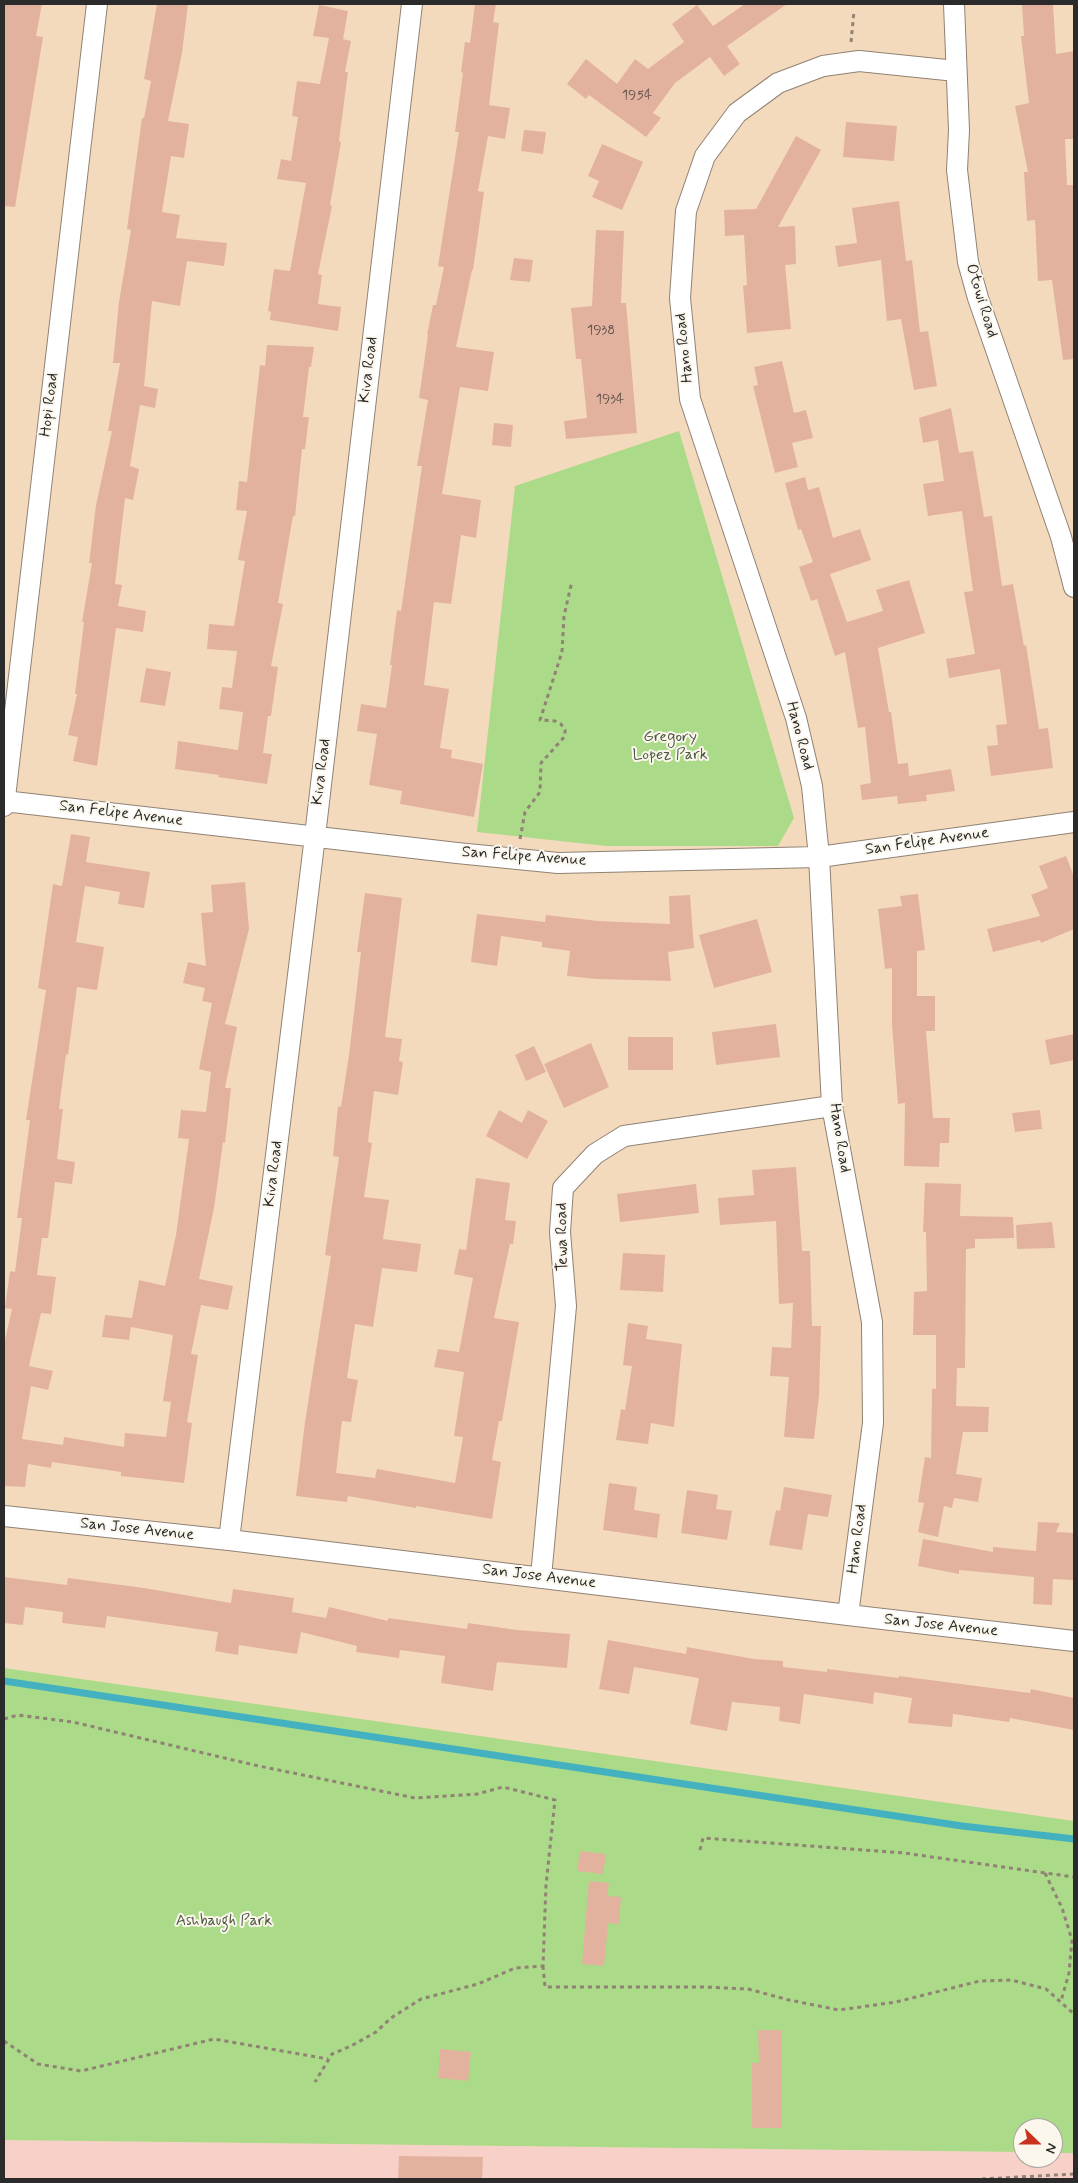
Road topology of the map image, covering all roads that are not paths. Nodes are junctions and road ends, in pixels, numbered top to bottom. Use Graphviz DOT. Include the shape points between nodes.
graph roads {
  1 [pos="97,4"];
  2 [pos="412,4"];
  3 [pos="954,4"];
  4 [pos="956,71"];
  5 [pos="1074,587"];
  6 [pos="4,802"];
  7 [pos="1074,822"];
  8 [pos="315,836"];
  9 [pos="819,857"];
  10 [pos="832,1106"];
  11 [pos="4,1516"];
  12 [pos="229,1540"];
  13 [pos="541,1577"];
  14 [pos="848,1616"];
  15 [pos="1074,1641"];
  1 -- 6 [label="street, Hopi Road"];
  2 -- 8 [label="street, Kiva Road"];
  3 -- 4 [label="street, Otowi Road"];
  4 -- 5 [label="street, Otowi Road" via="957,170 968,262 1061,537"];
  4 -- 9 [label="street, Hano Road" via="859,61 823,66 778,83 737,113 705,156 686,211 680,298 690,398 803,739 812,786"];
  6 -- 8 [label="street, San Felipe Avenue"];
  7 -- 9 [label="street, San Felipe Avenue"];
  8 -- 9 [label="street, San Felipe Avenue" via="558,862"];
  8 -- 12 [label="street, Kiva Road"];
  9 -- 10 [label="street, Hano Road"];
  10 -- 13 [label="street, Tewa Road" via="624,1136 595,1154 563,1188 560,1232 566,1306"];
  10 -- 14 [label="street, Hano Road" via="872,1322 873,1423"];
  11 -- 12 [label="street, San Jose Avenue"];
  12 -- 13 [label="street, San Jose Avenue"];
  13 -- 14 [label="street, San Jose Avenue"];
  14 -- 15 [label="street, San Jose Avenue"];
}
